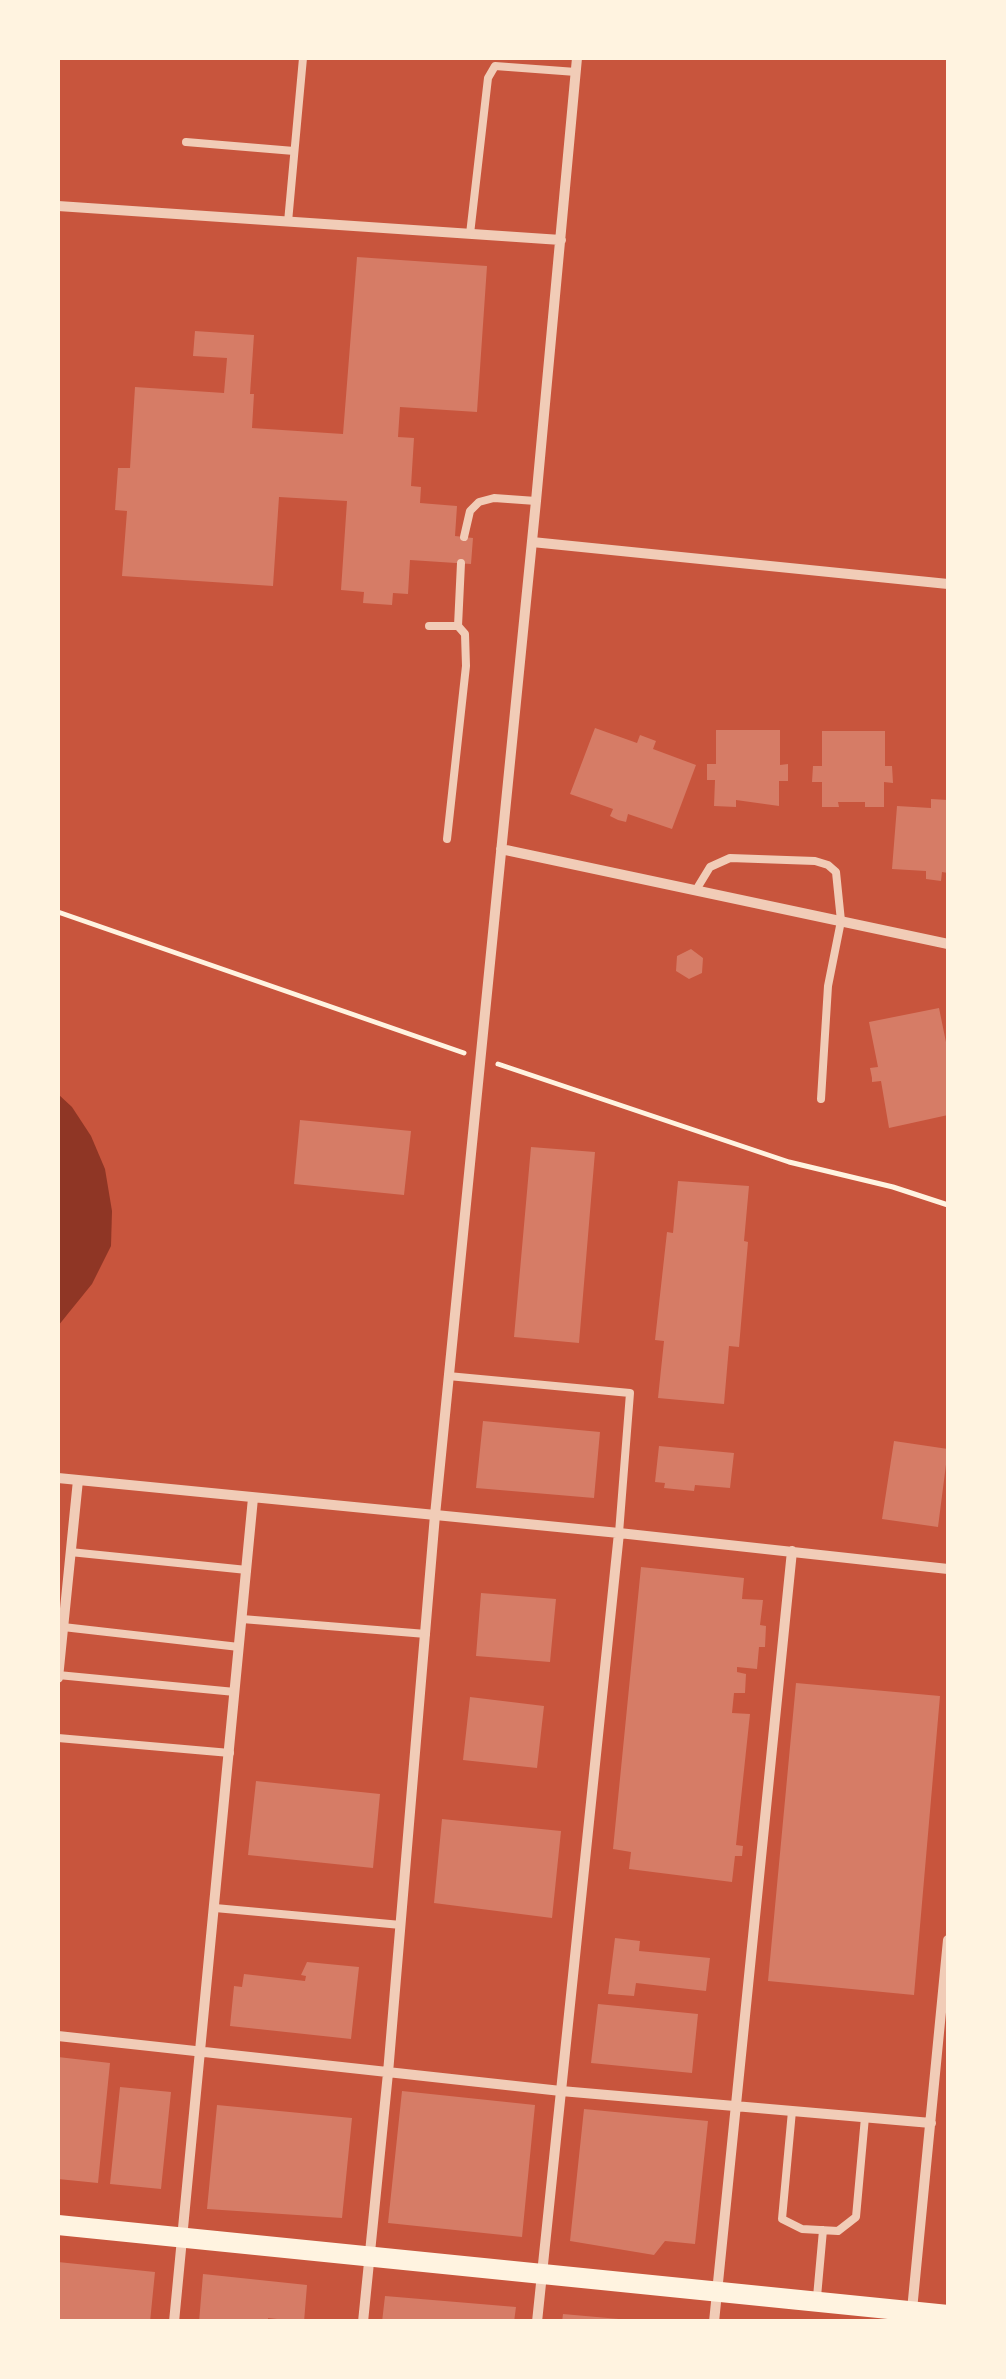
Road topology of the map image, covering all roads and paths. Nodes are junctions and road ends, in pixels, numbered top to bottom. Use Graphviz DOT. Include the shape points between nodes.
graph roads {
  1 [pos="304,58"];
  2 [pos="577,58"];
  3 [pos="495,62"];
  4 [pos="576,72"];
  5 [pos="186,142"];
  6 [pos="294,151"];
  7 [pos="58,206"];
  8 [pos="288,222"];
  9 [pos="470,234"];
  10 [pos="561,240"];
  11 [pos="536,501"];
  12 [pos="464,537"];
  13 [pos="532,542"];
  14 [pos="461,564"];
  15 [pos="948,584"];
  16 [pos="429,626"];
  17 [pos="458,626"];
  18 [pos="447,838"];
  19 [pos="501,849"];
  20 [pos="696,890"];
  21 [pos="58,912"];
  22 [pos="841,920"];
  23 [pos="948,944"];
  24 [pos="480,1058"];
  25 [pos="821,1099"];
  26 [pos="948,1206"];
  27 [pos="448,1376"];
  28 [pos="58,1478"];
  29 [pos="78,1480"];
  30 [pos="253,1498"];
  31 [pos="435,1515"];
  32 [pos="619,1533"];
  33 [pos="792,1551"];
  34 [pos="70,1552"];
  35 [pos="948,1569"];
  36 [pos="246,1570"];
  37 [pos="62,1592"];
  38 [pos="242,1619"];
  39 [pos="63,1627"];
  40 [pos="426,1634"];
  41 [pos="239,1646"];
  42 [pos="58,1676"];
  43 [pos="235,1692"];
  44 [pos="58,1738"];
  45 [pos="230,1752"];
  46 [pos="215,1908"];
  47 [pos="401,1925"];
  48 [pos="948,1940"];
  49 [pos="58,2036"];
  50 [pos="200,2053"];
  51 [pos="388,2073"];
  52 [pos="561,2092"];
  53 [pos="736,2107"];
  54 [pos="792,2112"];
  55 [pos="865,2118"];
  56 [pos="931,2123"];
  57 [pos="58,2225"];
  58 [pos="823,2230"];
  59 [pos="182,2237"];
  60 [pos="371,2257"];
  61 [pos="542,2274"];
  62 [pos="717,2292"];
  63 [pos="816,2302"];
  64 [pos="912,2312"];
  65 [pos="948,2315"];
  66 [pos="174,2322"];
  67 [pos="364,2322"];
  68 [pos="538,2322"];
  69 [pos="714,2322"];
  1 -- 6 [label="lane"];
  2 -- 4 [label="street"];
  3 -- 4 [label="lane"];
  3 -- 9 [label="lane"];
  4 -- 10 [label="street"];
  5 -- 6 [label="lane"];
  6 -- 8 [label="lane"];
  7 -- 8 [label="street"];
  8 -- 9 [label="street"];
  9 -- 10 [label="street"];
  10 -- 11 [label="street"];
  11 -- 12 [label="lane" via="479,502"];
  11 -- 13 [label="street"];
  13 -- 15 [label="street"];
  13 -- 19 [label="street"];
  14 -- 17 [label="lane"];
  16 -- 17 [label="lane"];
  17 -- 18 [label="lane" via="466,666"];
  19 -- 20 [label="street"];
  19 -- 24 [label="street"];
  20 -- 22 [label="street"];
  20 -- 22 [label="lane" via="710,867 730,858 814,861 836,872"];
  21 -- 24 [label="path"];
  22 -- 23 [label="street"];
  22 -- 25 [label="lane" via="828,986"];
  24 -- 26 [label="path" via="789,1162"];
  24 -- 27 [label="street"];
  27 -- 31 [label="street"];
  27 -- 32 [label="lane" via="630,1392"];
  28 -- 29 [label="street"];
  29 -- 30 [label="street"];
  29 -- 34 [label="street"];
  30 -- 31 [label="street"];
  30 -- 36 [label="street"];
  31 -- 32 [label="street"];
  31 -- 40 [label="street"];
  32 -- 33 [label="street"];
  32 -- 52 [label="street"];
  33 -- 35 [label="street"];
  33 -- 53 [label="street"];
  34 -- 36 [label="lane"];
  34 -- 37 [label="street"];
  36 -- 38 [label="street"];
  37 -- 39 [label="street"];
  38 -- 40 [label="lane"];
  38 -- 41 [label="street"];
  39 -- 41 [label="lane"];
  39 -- 42 [label="street"];
  40 -- 47 [label="street"];
  41 -- 43 [label="street"];
  42 -- 43 [label="lane"];
  43 -- 45 [label="street"];
  44 -- 45 [label="lane"];
  45 -- 46 [label="street"];
  46 -- 47 [label="lane"];
  46 -- 50 [label="street"];
  47 -- 51 [label="street"];
  48 -- 56 [label="street"];
  49 -- 50 [label="street"];
  50 -- 51 [label="street"];
  50 -- 59 [label="street"];
  51 -- 52 [label="street"];
  51 -- 60 [label="street"];
  52 -- 53 [label="street"];
  52 -- 61 [label="street"];
  53 -- 54 [label="street"];
  53 -- 62 [label="street"];
  54 -- 55 [label="street"];
  54 -- 58 [label="lane" via="782,2219"];
  55 -- 56 [label="street"];
  55 -- 58 [label="lane" via="856,2217 838,2230"];
  56 -- 64 [label="street"];
  57 -- 59 [label="main road"];
  58 -- 63 [label="lane"];
  59 -- 60 [label="main road"];
  59 -- 66 [label="street"];
  60 -- 61 [label="main road"];
  60 -- 67 [label="street"];
  61 -- 62 [label="main road"];
  61 -- 68 [label="street"];
  62 -- 63 [label="main road"];
  62 -- 69 [label="street"];
  63 -- 64 [label="main road"];
  64 -- 65 [label="main road"];
}
